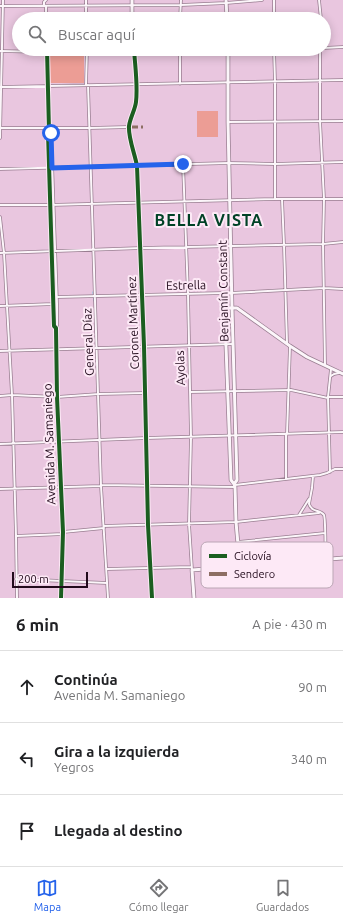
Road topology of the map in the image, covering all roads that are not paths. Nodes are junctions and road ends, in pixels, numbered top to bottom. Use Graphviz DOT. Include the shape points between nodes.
graph roads {
  1 [pos="3,0"];
  2 [pos="86,0"];
  3 [pos="132,0"];
  4 [pos="181,0"];
  5 [pos="262,0"];
  6 [pos="274,0"];
  7 [pos="319,0"];
  8 [pos="44,1"];
  9 [pos="226,1"];
  10 [pos="132,5"];
  11 [pos="181,5"];
  12 [pos="2,6"];
  13 [pos="45,6"];
  14 [pos="86,6"];
  15 [pos="45,12"];
  16 [pos="86,12"];
  17 [pos="132,12"];
  18 [pos="180,12"];
  19 [pos="227,12"];
  20 [pos="274,12"];
  21 [pos="320,12"];
  22 [pos="343,47"];
  23 [pos="331,48"];
  24 [pos="1,51"];
  25 [pos="12,51"];
  26 [pos="47,56"];
  27 [pos="87,56"];
  28 [pos="134,56"];
  29 [pos="180,56"];
  30 [pos="228,56"];
  31 [pos="274,56"];
  32 [pos="320,56"];
  33 [pos="320,80"];
  34 [pos="343,80"];
  35 [pos="275,82"];
  36 [pos="228,83"];
  37 [pos="136,84"];
  38 [pos="180,84"];
  39 [pos="87,85"];
  40 [pos="48,86"];
  41 [pos="1,87"];
  42 [pos="320,121"];
  43 [pos="343,121"];
  44 [pos="228,122"];
  45 [pos="274,122"];
  46 [pos="129,127"];
  47 [pos="0,128"];
  48 [pos="90,128"];
  49 [pos="49,129"];
  50 [pos="0,138"];
  51 [pos="343,162"];
  52 [pos="229,163"];
  53 [pos="322,163"];
  54 [pos="183,164"];
  55 [pos="275,164"];
  56 [pos="137,166"];
  57 [pos="91,167"];
  58 [pos="51,168"];
  59 [pos="0,169"];
  60 [pos="275,198"];
  61 [pos="282,198"];
  62 [pos="324,199"];
  63 [pos="343,199"];
  64 [pos="230,200"];
  65 [pos="184,202"];
  66 [pos="139,203"];
  67 [pos="0,205"];
  68 [pos="54,205"];
  69 [pos="92,205"];
  70 [pos="50,206"];
  71 [pos="0,217"];
  72 [pos="343,242"];
  73 [pos="323,244"];
  74 [pos="284,245"];
  75 [pos="231,246"];
  76 [pos="186,247"];
  77 [pos="141,248"];
  78 [pos="94,250"];
  79 [pos="52,252"];
  80 [pos="55,252"];
  81 [pos="4,253"];
  82 [pos="0,254"];
  83 [pos="324,288"];
  84 [pos="286,290"];
  85 [pos="343,290"];
  86 [pos="224,293"];
  87 [pos="142,294"];
  88 [pos="188,294"];
  89 [pos="231,294"];
  90 [pos="94,296"];
  91 [pos="53,297"];
  92 [pos="56,297"];
  93 [pos="53,304"];
  94 [pos="57,304"];
  95 [pos="0,306"];
  96 [pos="7,306"];
  97 [pos="224,308"];
  98 [pos="232,308"];
  99 [pos="56,328"];
  100 [pos="226,344"];
  101 [pos="233,344"];
  102 [pos="288,345"];
  103 [pos="144,346"];
  104 [pos="189,346"];
  105 [pos="96,349"];
  106 [pos="56,350"];
  107 [pos="0,351"];
  108 [pos="9,351"];
  109 [pos="325,365"];
  110 [pos="331,368"];
  111 [pos="341,373"];
  112 [pos="330,377"];
  113 [pos="234,390"];
  114 [pos="288,390"];
  115 [pos="228,391"];
  116 [pos="190,392"];
  117 [pos="145,393"];
  118 [pos="12,395"];
  119 [pos="97,395"];
  120 [pos="0,396"];
  121 [pos="328,397"];
  122 [pos="343,397"];
  123 [pos="57,398"];
  124 [pos="343,432"];
  125 [pos="329,433"];
  126 [pos="286,434"];
  127 [pos="230,436"];
  128 [pos="237,436"];
  129 [pos="191,437"];
  130 [pos="147,438"];
  131 [pos="98,440"];
  132 [pos="60,441"];
  133 [pos="13,443"];
  134 [pos="0,444"];
  135 [pos="343,469"];
  136 [pos="330,472"];
  137 [pos="313,476"];
  138 [pos="286,479"];
  139 [pos="100,485"];
  140 [pos="148,485"];
  141 [pos="235,485"];
  142 [pos="190,486"];
  143 [pos="61,487"];
  144 [pos="0,489"];
  145 [pos="15,489"];
  146 [pos="310,498"];
  147 [pos="320,513"];
  148 [pos="299,515"];
  149 [pos="239,522"];
  150 [pos="189,524"];
  151 [pos="148,525"];
  152 [pos="103,527"];
  153 [pos="63,533"];
  154 [pos="325,533"];
  155 [pos="16,536"];
  156 [pos="241,541"];
  157 [pos="326,542"];
  158 [pos="343,558"];
  159 [pos="333,559"];
  160 [pos="150,568"];
  161 [pos="192,569"];
  162 [pos="201,569"];
  163 [pos="107,570"];
  164 [pos="16,579"];
  165 [pos="62,581"];
  166 [pos="106,583"];
  167 [pos="17,598"];
  168 [pos="61,598"];
  169 [pos="108,598"];
  170 [pos="152,598"];
  171 [pos="194,598"];
  1 -- 12 [label="street"];
  2 -- 14 [label="street"];
  3 -- 10 [label="street"];
  4 -- 11 [label="street"];
  5 -- 9 [label="street"];
  6 -- 20 [label="street"];
  7 -- 21 [label="street"];
  8 -- 13 [label="street"];
  9 -- 11 [label="street"];
  9 -- 19 [label="street"];
  10 -- 11 [label="street"];
  10 -- 14 [label="street"];
  10 -- 17 [label="street"];
  11 -- 18 [label="street"];
  12 -- 13 [label="street"];
  12 -- 24 [label="street"];
  13 -- 14 [label="street"];
  13 -- 15 [label="street"];
  14 -- 16 [label="street"];
  22 -- 23 [label="street"];
  24 -- 25 [label="street"];
  24 -- 41 [label="street"];
  26 -- 40 [label="street, Avenida M. Samaniego"];
  27 -- 39 [label="street, General Díaz"];
  28 -- 37 [label="street, Coronel Martínez"];
  29 -- 38 [label="street"];
  30 -- 36 [label="street, Benjamín Constant"];
  31 -- 35 [label="street"];
  32 -- 33 [label="street"];
  33 -- 34 [label="street"];
  33 -- 35 [label="street"];
  33 -- 42 [label="street"];
  35 -- 36 [label="street"];
  35 -- 45 [label="street"];
  36 -- 38 [label="street"];
  36 -- 44 [label="street, Benjamín Constant"];
  37 -- 38 [label="street"];
  37 -- 39 [label="street"];
  37 -- 46 [label="street, Coronel Martínez" via="136,107"];
  39 -- 40 [label="street"];
  39 -- 48 [label="street, General Díaz"];
  40 -- 41 [label="street"];
  40 -- 49 [label="street, Avenida M. Samaniego"];
  41 -- 47 [label="street"];
  42 -- 43 [label="street"];
  42 -- 45 [label="street"];
  42 -- 53 [label="street"];
  44 -- 45 [label="street"];
  44 -- 52 [label="street, Benjamín Constant"];
  45 -- 55 [label="street"];
  46 -- 48 [label="street"];
  46 -- 56 [label="street, Coronel Martínez"];
  47 -- 49 [label="street"];
  47 -- 50 [label="street"];
  48 -- 49 [label="street"];
  48 -- 57 [label="street, General Díaz"];
  49 -- 58 [label="street, Avenida M. Samaniego"];
  51 -- 53 [label="street"];
  52 -- 54 [label="street"];
  52 -- 55 [label="street"];
  52 -- 64 [label="street, Benjamín Constant"];
  53 -- 55 [label="street"];
  53 -- 62 [label="street"];
  54 -- 56 [label="street"];
  54 -- 65 [label="street, Ayolas"];
  55 -- 60 [label="street"];
  56 -- 57 [label="street"];
  56 -- 66 [label="street, Coronel Martínez"];
  57 -- 58 [label="street"];
  57 -- 69 [label="street, General Díaz"];
  58 -- 59 [label="street"];
  58 -- 68 [label="street, Avenida M. Samaniego"];
  58 -- 70 [label="street, Avenida M. Samaniego"];
  60 -- 61 [label="street"];
  60 -- 64 [label="street"];
  61 -- 62 [label="street"];
  61 -- 74 [label="street"];
  62 -- 63 [label="street"];
  62 -- 73 [label="street"];
  64 -- 65 [label="street"];
  64 -- 75 [label="street, Benjamín Constant"];
  65 -- 66 [label="street"];
  65 -- 76 [label="street, Ayolas"];
  66 -- 69 [label="street"];
  66 -- 77 [label="street, Coronel Martínez"];
  67 -- 70 [label="street"];
  68 -- 69 [label="street"];
  68 -- 70 [label="street"];
  68 -- 80 [label="street, Avenida M. Samaniego"];
  69 -- 78 [label="street, General Díaz"];
  70 -- 79 [label="street, Avenida M. Samaniego"];
  71 -- 81 [label="street"];
  72 -- 73 [label="street"];
  73 -- 74 [label="street"];
  73 -- 83 [label="street"];
  74 -- 75 [label="street"];
  74 -- 84 [label="street"];
  75 -- 76 [label="street"];
  75 -- 89 [label="street, Benjamín Constant"];
  76 -- 77 [label="street"];
  76 -- 88 [label="street, Ayolas"];
  77 -- 78 [label="street"];
  77 -- 87 [label="street, Coronel Martínez"];
  78 -- 80 [label="street"];
  78 -- 90 [label="street, General Díaz"];
  79 -- 80 [label="street"];
  79 -- 81 [label="street"];
  79 -- 91 [label="street, Avenida M. Samaniego"];
  80 -- 92 [label="street, Avenida M. Samaniego"];
  81 -- 82 [label="street"];
  81 -- 96 [label="street"];
  83 -- 84 [label="street, Estrella"];
  83 -- 85 [label="street, Estrella"];
  83 -- 109 [label="street"];
  84 -- 89 [label="street, Estrella"];
  84 -- 102 [label="street"];
  86 -- 88 [label="street, Estrella"];
  86 -- 89 [label="street, Estrella"];
  86 -- 97 [label="street, Benjamín Constant"];
  87 -- 88 [label="street, Estrella"];
  87 -- 90 [label="street, Estrella"];
  87 -- 103 [label="street, Coronel Martínez"];
  88 -- 104 [label="street, Ayolas"];
  89 -- 98 [label="street, Benjamín Constant"];
  90 -- 92 [label="street, Estrella"];
  90 -- 105 [label="street, General Díaz"];
  91 -- 92 [label="street, Estrella"];
  91 -- 93 [label="street, Avenida M. Samaniego"];
  92 -- 94 [label="street, Avenida M. Samaniego"];
  93 -- 94 [label="street"];
  93 -- 96 [label="street"];
  93 -- 99 [label="street, Avenida M. Samaniego"];
  94 -- 99 [label="street, Avenida M. Samaniego"];
  95 -- 96 [label="street"];
  96 -- 108 [label="street"];
  97 -- 98 [label="street"];
  97 -- 100 [label="street, Benjamín Constant"];
  98 -- 101 [label="street, Benjamín Constant"];
  98 -- 102 [label="street" via="237,308"];
  99 -- 106 [label="street, Avenida M. Samaniego"];
  100 -- 101 [label="street"];
  100 -- 104 [label="street"];
  100 -- 115 [label="street, Benjamín Constant"];
  101 -- 113 [label="street, Benjamín Constant"];
  102 -- 109 [label="street"];
  102 -- 114 [label="street"];
  103 -- 104 [label="street"];
  103 -- 105 [label="street"];
  103 -- 117 [label="street, Coronel Martínez"];
  104 -- 116 [label="street, Ayolas"];
  105 -- 106 [label="street"];
  105 -- 119 [label="street, General Díaz"];
  106 -- 108 [label="street"];
  106 -- 123 [label="street, Avenida M. Samaniego"];
  107 -- 108 [label="street"];
  108 -- 118 [label="street"];
  109 -- 110 [label="street"];
  110 -- 111 [label="street"];
  110 -- 112 [label="street"];
  111 -- 112 [label="street"];
  112 -- 121 [label="street"];
  113 -- 114 [label="street"];
  113 -- 115 [label="street"];
  113 -- 128 [label="street, Benjamín Constant"];
  114 -- 121 [label="street"];
  114 -- 126 [label="street"];
  115 -- 116 [label="street"];
  115 -- 127 [label="street, Benjamín Constant"];
  116 -- 129 [label="street, Ayolas"];
  117 -- 119 [label="street"];
  117 -- 130 [label="street, Coronel Martínez"];
  118 -- 120 [label="street"];
  118 -- 123 [label="street"];
  118 -- 133 [label="street"];
  119 -- 123 [label="street"];
  119 -- 131 [label="street, General Díaz"];
  121 -- 122 [label="street"];
  121 -- 125 [label="street"];
  123 -- 132 [label="street, Avenida M. Samaniego"];
  124 -- 125 [label="street"];
  125 -- 126 [label="street"];
  125 -- 136 [label="street"];
  126 -- 128 [label="street"];
  126 -- 138 [label="street"];
  127 -- 128 [label="street"];
  127 -- 129 [label="street"];
  127 -- 141 [label="street, Benjamín Constant" via="231,480"];
  128 -- 141 [label="street, Benjamín Constant"];
  129 -- 130 [label="street"];
  129 -- 142 [label="street, Ayolas"];
  130 -- 131 [label="street"];
  130 -- 140 [label="street, Coronel Martínez"];
  131 -- 132 [label="street"];
  131 -- 139 [label="street, General Díaz"];
  132 -- 133 [label="street"];
  132 -- 143 [label="street, Avenida M. Samaniego"];
  133 -- 134 [label="street"];
  133 -- 145 [label="street"];
  135 -- 136 [label="street"];
  136 -- 137 [label="street"];
  137 -- 138 [label="street"];
  137 -- 146 [label="street"];
  138 -- 141 [label="street"];
  139 -- 140 [label="street"];
  139 -- 143 [label="street"];
  139 -- 152 [label="street, General Díaz"];
  140 -- 142 [label="street"];
  140 -- 151 [label="street, Coronel Martínez"];
  141 -- 142 [label="street"];
  141 -- 149 [label="street, Benjamín Constant"];
  142 -- 150 [label="street, Ayolas"];
  143 -- 145 [label="street"];
  143 -- 153 [label="street, Avenida M. Samaniego"];
  144 -- 145 [label="street"];
  145 -- 155 [label="street"];
  146 -- 147 [label="street" via="310,508"];
  146 -- 148 [label="street"];
  147 -- 148 [label="street"];
  147 -- 154 [label="street" via="325,518"];
  148 -- 149 [label="street"];
  149 -- 150 [label="street"];
  149 -- 156 [label="street, Benjamín Constant"];
  150 -- 151 [label="street"];
  150 -- 161 [label="street, Ayolas"];
  151 -- 152 [label="street"];
  151 -- 160 [label="street, Coronel Martínez"];
  152 -- 153 [label="street"];
  152 -- 163 [label="street, General Díaz"];
  153 -- 155 [label="street"];
  153 -- 165 [label="street, Avenida M. Samaniego"];
  154 -- 156 [label="street"];
  154 -- 157 [label="street"];
  155 -- 164 [label="street"];
  158 -- 159 [label="street"];
  160 -- 161 [label="street"];
  160 -- 163 [label="street"];
  160 -- 170 [label="street, Coronel Martínez"];
  161 -- 162 [label="street"];
  161 -- 171 [label="street"];
  163 -- 166 [label="street, General Díaz"];
  164 -- 165 [label="street"];
  164 -- 167 [label="street"];
  165 -- 166 [label="street"];
  165 -- 168 [label="street, Avenida M. Samaniego"];
  166 -- 169 [label="street, General Díaz"];
}
